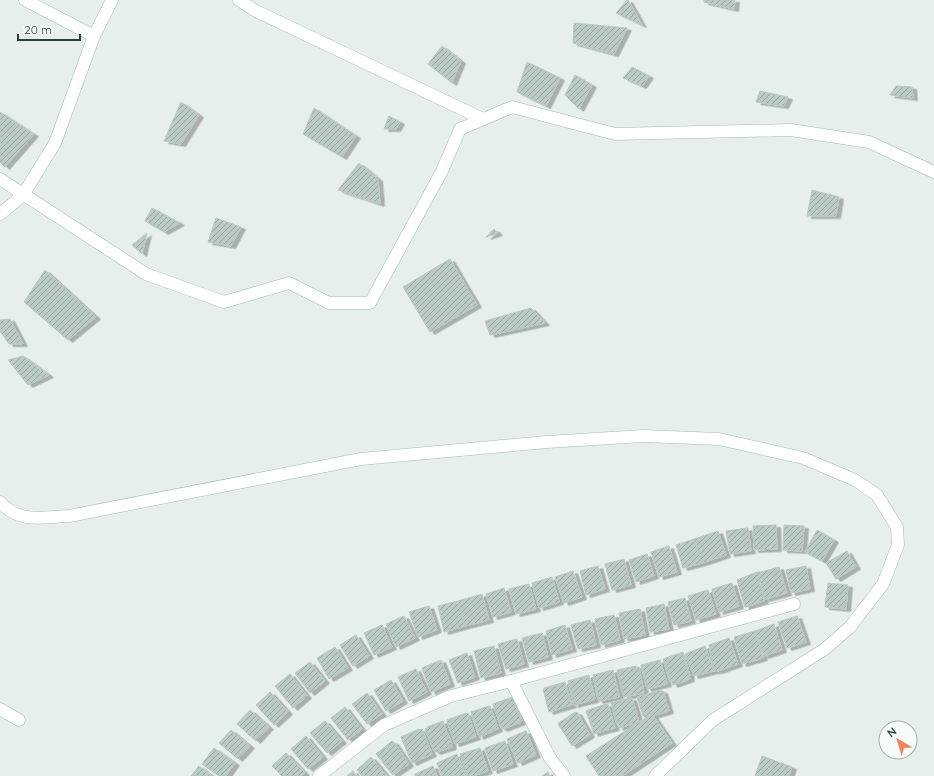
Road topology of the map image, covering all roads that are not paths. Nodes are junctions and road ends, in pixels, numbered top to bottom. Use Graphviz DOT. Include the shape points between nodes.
graph roads {
  1 [pos="25,0"];
  2 [pos="112,0"];
  3 [pos="239,0"];
  4 [pos="94,36"];
  5 [pos="483,119"];
  6 [pos="934,172"];
  7 [pos="0,179"];
  8 [pos="23,195"];
  9 [pos="0,214"];
  10 [pos="0,502"];
  11 [pos="794,604"];
  12 [pos="511,681"];
  13 [pos="0,709"];
  14 [pos="18,720"];
  15 [pos="319,776"];
  16 [pos="564,776"];
  17 [pos="655,776"];
  1 -- 4 [label="street"];
  2 -- 4 [label="street"];
  3 -- 5 [label="street" via="254,10"];
  4 -- 8 [label="street" via="55,143"];
  5 -- 6 [label="street" via="512,107 615,134 791,130 869,142"];
  5 -- 8 [label="street" via="460,129 442,171 370,303 329,303 289,283 224,302 146,274"];
  7 -- 8 [label="street"];
  8 -- 9 [label="street"];
  10 -- 17 [label="street" via="19,516 68,516 361,459 643,436 719,439 803,458 855,480 877,495 897,527 898,545 883,584 850,627 825,649 713,720"];
  11 -- 12 [label="street"];
  12 -- 15 [label="street" via="452,696 384,725"];
  12 -- 16 [label="street" via="550,758"];
  13 -- 14 [label="street"];
}
